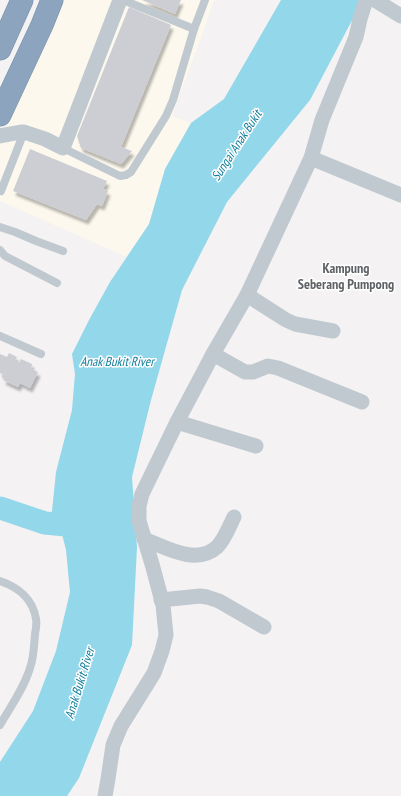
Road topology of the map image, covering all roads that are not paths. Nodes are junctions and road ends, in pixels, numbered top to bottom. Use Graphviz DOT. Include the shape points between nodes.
graph roads {
  1 [pos="22,0"];
  2 [pos="52,0"];
  3 [pos="120,0"];
  4 [pos="123,0"];
  5 [pos="205,0"];
  6 [pos="366,0"];
  7 [pos="375,0"];
  8 [pos="401,16"];
  9 [pos="194,29"];
  10 [pos="0,49"];
  11 [pos="18,77"];
  12 [pos="0,100"];
  13 [pos="0,115"];
  14 [pos="24,132"];
  15 [pos="0,136"];
  16 [pos="63,148"];
  17 [pos="311,158"];
  18 [pos="1,190"];
  19 [pos="401,196"];
  20 [pos="0,227"];
  21 [pos="0,250"];
  22 [pos="63,250"];
  23 [pos="57,282"];
  24 [pos="247,295"];
  25 [pos="333,331"];
  26 [pos="0,336"];
  27 [pos="41,354"];
  28 [pos="213,354"];
  29 [pos="362,402"];
  30 [pos="177,422"];
  31 [pos="256,446"];
  32 [pos="234,517"];
  33 [pos="144,539"];
  34 [pos="0,581"];
  35 [pos="161,600"];
  36 [pos="264,627"];
  37 [pos="0,724"];
  38 [pos="105,796"];
  1 -- 10 [label="highway"];
  2 -- 11 [label="highway"];
  3 -- 16 [label="street"];
  4 -- 9 [label="lane"];
  5 -- 9 [label="lane"];
  6 -- 17 [label="street" via="356,37 322,120"];
  7 -- 8 [label="street"];
  9 -- 16 [label="lane" via="166,116 131,172 126,176 120,176"];
  11 -- 12 [label="highway"];
  11 -- 13 [label="highway"];
  14 -- 15 [label="street"];
  14 -- 16 [label="street"];
  14 -- 18 [label="lane"];
  17 -- 19 [label="street"];
  17 -- 24 [label="street"];
  20 -- 22 [label="lane"];
  21 -- 23 [label="lane" via="5,256"];
  24 -- 25 [label="street" via="295,324"];
  24 -- 28 [label="street"];
  26 -- 27 [label="lane"];
  28 -- 29 [label="street" via="245,372 268,366 278,368"];
  28 -- 30 [label="street"];
  30 -- 31 [label="street"];
  30 -- 33 [label="street" via="142,494 139,521"];
  32 -- 33 [label="street" via="217,546 200,555 184,554"];
  33 -- 35 [label="street"];
  34 -- 37 [label="lane" via="26,596 32,605 36,621 31,667"];
  35 -- 36 [label="street" via="207,597"];
  35 -- 38 [label="street" via="166,635 162,651 154,673 121,726 113,745"];
}
